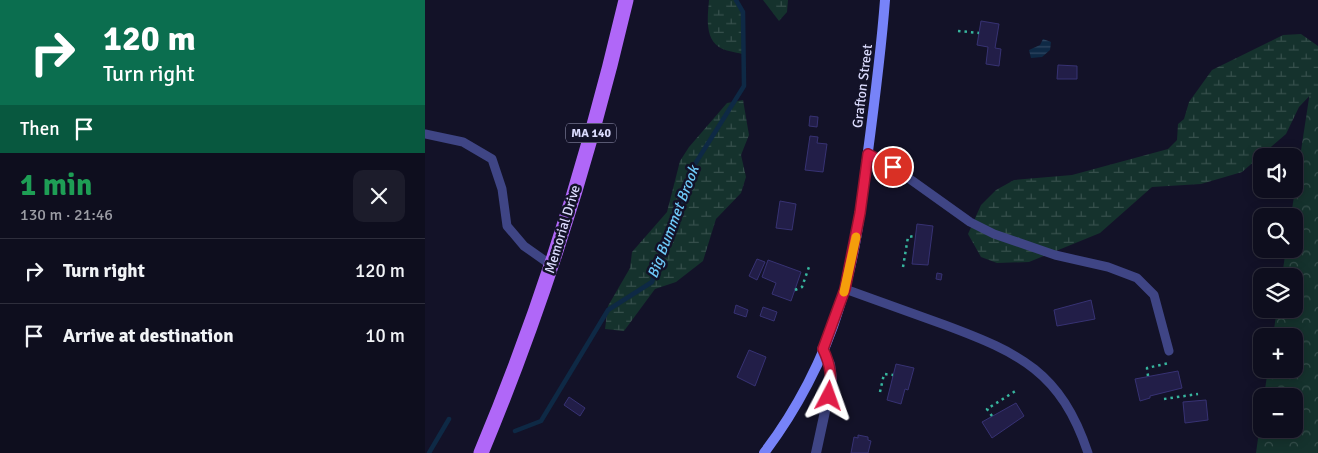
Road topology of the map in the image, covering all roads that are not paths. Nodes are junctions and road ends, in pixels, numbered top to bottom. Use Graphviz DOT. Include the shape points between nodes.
graph roads {
  1 [pos="626,0"];
  2 [pos="885,0"];
  3 [pos="425,134"];
  4 [pos="868,154"];
  5 [pos="551,264"];
  6 [pos="845,289"];
  7 [pos="823,349"];
  8 [pos="1169,350"];
  9 [pos="481,453"];
  10 [pos="764,453"];
  11 [pos="815,453"];
  12 [pos="1088,453"];
  1 -- 5 [label="main road, Memorial Drive / MA 140"];
  2 -- 4 [label="street, Grafton Street"];
  3 -- 5 [label="lane" via="463,142 492,159 502,189 507,226 524,246"];
  4 -- 6 [label="street, Grafton Street"];
  4 -- 8 [label="lane" via="893,167 970,222 993,234 1137,278 1154,295"];
  5 -- 9 [label="main road, Memorial Drive / MA 140"];
  6 -- 7 [label="street, Grafton Street"];
  6 -- 12 [label="lane" via="1017,356 1036,370 1061,399 1075,419"];
  7 -- 10 [label="street, Grafton Street" via="791,412"];
  7 -- 11 [label="street" via="832,379"];
}
